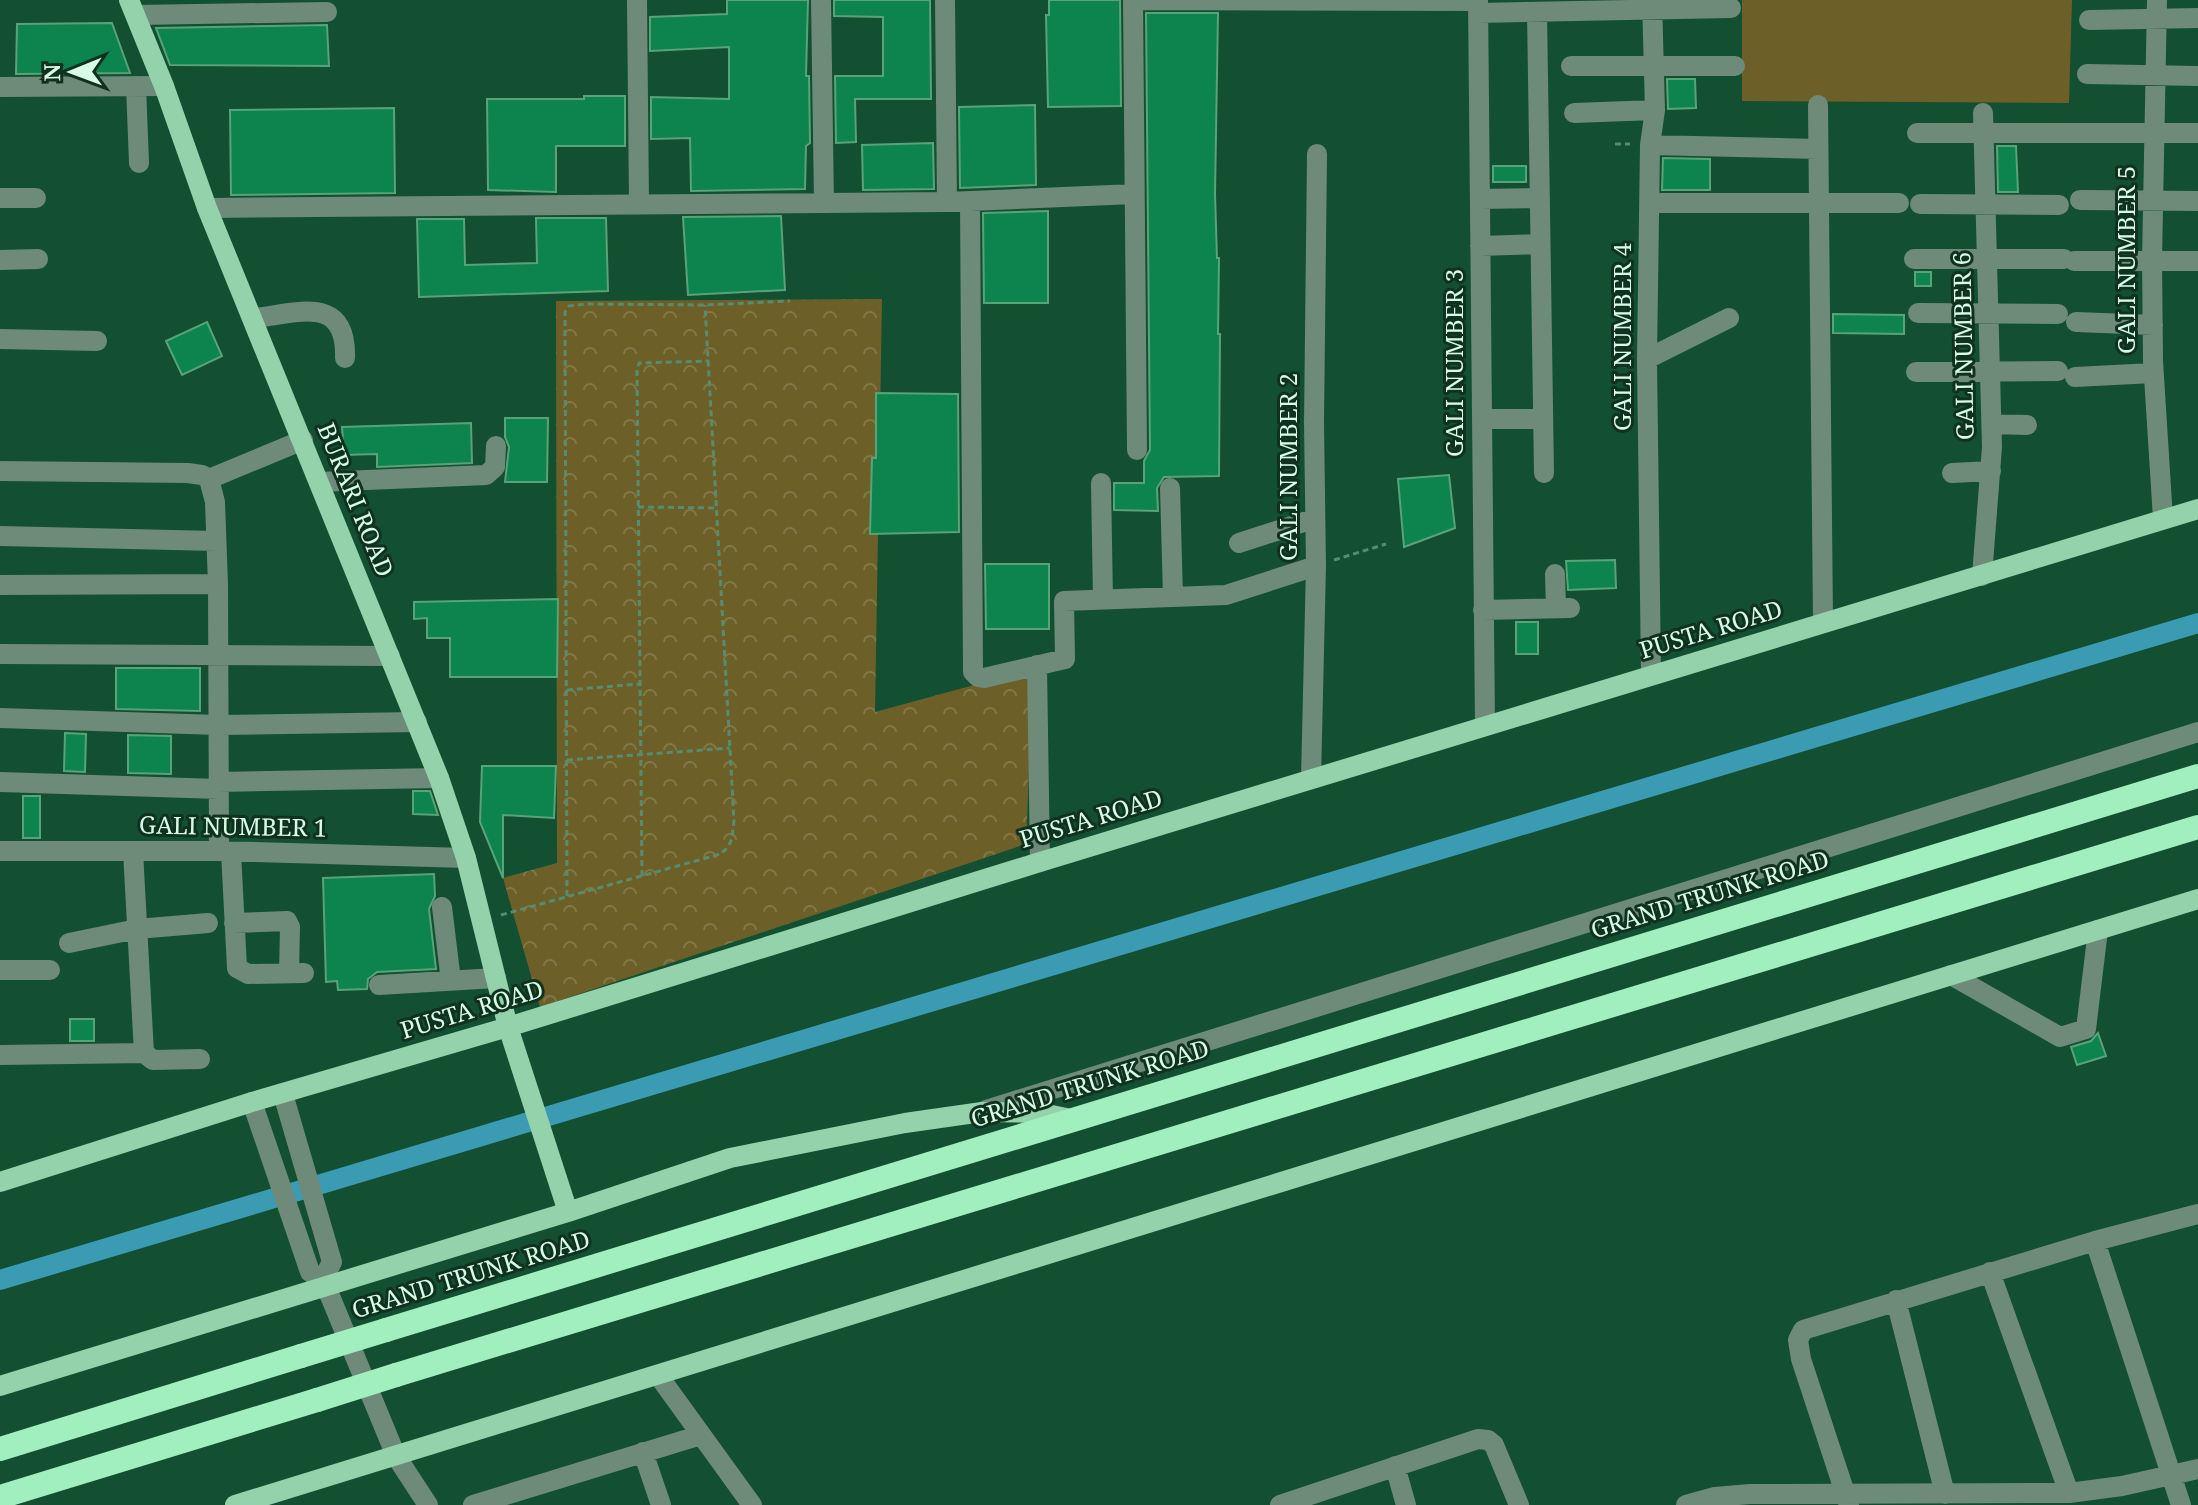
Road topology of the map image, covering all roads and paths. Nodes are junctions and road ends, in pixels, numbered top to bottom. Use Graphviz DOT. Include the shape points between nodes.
graph roads {
  1 [pos="637,0"];
  2 [pos="821,0"];
  3 [pos="945,0"];
  4 [pos="1307,1"];
  5 [pos="1652,4"];
  6 [pos="1478,5"];
  7 [pos="132,8"];
  8 [pos="1731,8"];
  9 [pos="2157,9"];
  10 [pos="327,12"];
  11 [pos="1537,12"];
  12 [pos="2198,18"];
  13 [pos="2089,20"];
  14 [pos="1571,66"];
  15 [pos="1654,66"];
  16 [pos="1735,66"];
  17 [pos="2087,74"];
  18 [pos="2155,75"];
  19 [pos="2198,76"];
  20 [pos="136,86"];
  21 [pos="164,86"];
  22 [pos="0,87"];
  23 [pos="1818,105"];
  24 [pos="1655,110"];
  25 [pos="1574,113"];
  26 [pos="1983,123"];
  27 [pos="1917,133"];
  28 [pos="2154,133"];
  29 [pos="2198,133"];
  30 [pos="1650,145"];
  31 [pos="1818,149"];
  32 [pos="1317,154"];
  33 [pos="139,163"];
  34 [pos="1134,194"];
  35 [pos="0,198"];
  36 [pos="36,198"];
  37 [pos="1540,198"];
  38 [pos="1480,199"];
  39 [pos="2080,200"];
  40 [pos="970,201"];
  41 [pos="2153,201"];
  42 [pos="2198,201"];
  43 [pos="947,202"];
  44 [pos="824,203"];
  45 [pos="1650,203"];
  46 [pos="1819,203"];
  47 [pos="1899,203"];
  48 [pos="639,204"];
  49 [pos="1920,204"];
  50 [pos="1986,204"];
  51 [pos="2059,205"];
  52 [pos="207,208"];
  53 [pos="1540,244"];
  54 [pos="1480,246"];
  55 [pos="38,259"];
  56 [pos="1914,259"];
  57 [pos="1988,259"];
  58 [pos="0,260"];
  59 [pos="2152,260"];
  60 [pos="2198,261"];
  61 [pos="790,301"];
  62 [pos="705,305"];
  63 [pos="1918,313"];
  64 [pos="1990,313"];
  65 [pos="253,318"];
  66 [pos="1729,318"];
  67 [pos="2153,325"];
  68 [pos="0,339"];
  69 [pos="97,341"];
  70 [pos="345,358"];
  71 [pos="1647,359"];
  72 [pos="709,361"];
  73 [pos="1992,371"];
  74 [pos="1916,372"];
  75 [pos="2153,373"];
  76 [pos="1482,419"];
  77 [pos="1543,419"];
  78 [pos="1992,424"];
  79 [pos="2027,425"];
  80 [pos="303,440"];
  81 [pos="496,446"];
  82 [pos="1137,450"];
  83 [pos="0,471"];
  84 [pos="1991,471"];
  85 [pos="1544,473"];
  86 [pos="1952,473"];
  87 [pos="209,479"];
  88 [pos="319,482"];
  89 [pos="1101,483"];
  90 [pos="1170,488"];
  91 [pos="638,507"];
  92 [pos="718,508"];
  93 [pos="2198,509"];
  94 [pos="1313,519"];
  95 [pos="2163,519"];
  96 [pos="0,536"];
  97 [pos="216,541"];
  98 [pos="1239,543"];
  99 [pos="1386,544"];
  100 [pos="1316,566"];
  101 [pos="1555,574"];
  102 [pos="1982,576"];
  103 [pos="218,584"];
  104 [pos="0,585"];
  105 [pos="1173,597"];
  106 [pos="1103,600"];
  107 [pos="1483,610"];
  108 [pos="1823,622"];
  109 [pos="0,654"];
  110 [pos="219,654"];
  111 [pos="390,656"];
  112 [pos="1037,665"];
  113 [pos="1651,675"];
  114 [pos="640,684"];
  115 [pos="567,690"];
  116 [pos="0,718"];
  117 [pos="417,722"];
  118 [pos="219,725"];
  119 [pos="1485,726"];
  120 [pos="2198,732"];
  121 [pos="730,748"];
  122 [pos="641,755"];
  123 [pos="567,760"];
  124 [pos="2198,776"];
  125 [pos="439,778"];
  126 [pos="1311,779"];
  127 [pos="0,782"];
  128 [pos="218,786"];
  129 [pos="2198,827"];
  130 [pos="0,851"];
  131 [pos="133,851"];
  132 [pos="225,852"];
  133 [pos="466,858"];
  134 [pos="1040,862"];
  135 [pos="642,876"];
  136 [pos="567,896"];
  137 [pos="2198,899"];
  138 [pos="442,907"];
  139 [pos="481,920"];
  140 [pos="208,923"];
  141 [pos="234,923"];
  142 [pos="137,929"];
  143 [pos="2098,930"];
  144 [pos="69,943"];
  145 [pos="0,970"];
  146 [pos="50,970"];
  147 [pos="1951,975"];
  148 [pos="496,978"];
  149 [pos="451,981"];
  150 [pos="379,985"];
  151 [pos="508,1027"];
  152 [pos="144,1053"];
  153 [pos="0,1055"];
  154 [pos="200,1059"];
  155 [pos="283,1094"];
  156 [pos="252,1102"];
  157 [pos="982,1112"];
  158 [pos="1071,1119"];
  159 [pos="0,1182"];
  160 [pos="568,1212"];
  161 [pos="2198,1214"];
  162 [pos="2095,1241"];
  163 [pos="1990,1272"];
  164 [pos="325,1282"];
  165 [pos="1896,1300"];
  166 [pos="658,1375"];
  167 [pos="0,1386"];
  168 [pos="701,1435"];
  169 [pos="0,1449"];
  170 [pos="643,1452"];
  171 [pos="396,1456"];
  172 [pos="1395,1466"];
  173 [pos="2198,1469"];
  174 [pos="2174,1475"];
  175 [pos="2069,1493"];
  176 [pos="1945,1494"];
  177 [pos="0,1497"];
  178 [pos="1995,1499"];
  179 [pos="1847,1500"];
  180 [pos="1717,1501"];
  181 [pos="1290,1503"];
  182 [pos="235,1505"];
  183 [pos="428,1505"];
  184 [pos="473,1505"];
  185 [pos="661,1505"];
  186 [pos="752,1505"];
  187 [pos="1406,1505"];
  188 [pos="1519,1505"];
  189 [pos="1686,1505"];
  190 [pos="2181,1505"];
  1 -- 48 [label="street"];
  2 -- 44 [label="street"];
  3 -- 43 [label="street"];
  4 -- 6 [label="street"];
  4 -- 34 [label="street" via="1133,0"];
  5 -- 8 [label="street"];
  5 -- 11 [label="street"];
  5 -- 15 [label="street, GALI NUMBER 4"];
  6 -- 11 [label="street"];
  6 -- 38 [label="street, GALI NUMBER 3"];
  7 -- 10 [label="street"];
  7 -- 21 [label="main road, BURARI ROAD"];
  9 -- 12 [label="street"];
  9 -- 13 [label="street"];
  9 -- 18 [label="street, GALI NUMBER 5"];
  11 -- 37 [label="street"];
  14 -- 15 [label="street"];
  15 -- 16 [label="street"];
  15 -- 24 [label="street, GALI NUMBER 4"];
  17 -- 18 [label="street"];
  18 -- 19 [label="street"];
  18 -- 28 [label="street, GALI NUMBER 5"];
  20 -- 21 [label="street"];
  20 -- 22 [label="street"];
  20 -- 33 [label="street"];
  21 -- 52 [label="main road, BURARI ROAD"];
  23 -- 31 [label="street"];
  24 -- 25 [label="street"];
  24 -- 30 [label="street, GALI NUMBER 4"];
  26 -- 27 [label="street"];
  26 -- 28 [label="street"];
  26 -- 50 [label="street, GALI NUMBER 6"];
  28 -- 29 [label="street"];
  28 -- 41 [label="street, GALI NUMBER 5"];
  30 -- 31 [label="street"];
  30 -- 45 [label="street, GALI NUMBER 4"];
  31 -- 46 [label="street"];
  32 -- 94 [label="street, GALI NUMBER 2"];
  34 -- 40 [label="street"];
  34 -- 82 [label="street"];
  35 -- 36 [label="street"];
  37 -- 38 [label="street"];
  37 -- 53 [label="street"];
  38 -- 54 [label="street, GALI NUMBER 3"];
  39 -- 41 [label="street"];
  40 -- 43 [label="street"];
  40 -- 112 [label="street" via="973,672 984,678"];
  41 -- 42 [label="street"];
  41 -- 59 [label="street, GALI NUMBER 5"];
  43 -- 44 [label="street"];
  44 -- 48 [label="street"];
  45 -- 46 [label="street"];
  45 -- 71 [label="street, GALI NUMBER 4"];
  46 -- 47 [label="street"];
  46 -- 108 [label="street"];
  48 -- 52 [label="street"];
  49 -- 50 [label="street"];
  50 -- 51 [label="street"];
  50 -- 57 [label="street, GALI NUMBER 6"];
  52 -- 65 [label="main road, BURARI ROAD"];
  53 -- 54 [label="street"];
  53 -- 77 [label="street"];
  54 -- 76 [label="street, GALI NUMBER 3"];
  55 -- 58 [label="street"];
  56 -- 57 [label="street"];
  57 -- 59 [label="street"];
  57 -- 64 [label="street, GALI NUMBER 6"];
  59 -- 60 [label="street"];
  59 -- 67 [label="street, GALI NUMBER 5"];
  61 -- 62 [label="path"];
  62 -- 72 [label="path"];
  62 -- 115 [label="path" via="587,304 569,306 565,312"];
  63 -- 64 [label="street"];
  64 -- 67 [label="street"];
  64 -- 73 [label="street, GALI NUMBER 6"];
  65 -- 70 [label="street" via="326,313 342,331"];
  65 -- 80 [label="main road, BURARI ROAD"];
  66 -- 71 [label="street"];
  67 -- 75 [label="street, GALI NUMBER 5"];
  68 -- 69 [label="street"];
  71 -- 113 [label="street, GALI NUMBER 4"];
  72 -- 91 [label="path" via="639,363"];
  72 -- 92 [label="path"];
  73 -- 74 [label="street"];
  73 -- 75 [label="street"];
  73 -- 78 [label="street, GALI NUMBER 6"];
  75 -- 95 [label="street, GALI NUMBER 5"];
  76 -- 77 [label="street"];
  76 -- 107 [label="street, GALI NUMBER 3"];
  77 -- 85 [label="street"];
  78 -- 79 [label="street"];
  78 -- 84 [label="street, GALI NUMBER 6"];
  80 -- 87 [label="street"];
  80 -- 88 [label="main road, BURARI ROAD"];
  81 -- 88 [label="street" via="495,467 486,475"];
  83 -- 87 [label="street" via="188,473"];
  84 -- 86 [label="street"];
  84 -- 102 [label="street, GALI NUMBER 6"];
  87 -- 97 [label="street"];
  88 -- 111 [label="main road, BURARI ROAD"];
  89 -- 106 [label="street"];
  90 -- 105 [label="street"];
  91 -- 92 [label="path"];
  91 -- 114 [label="path"];
  92 -- 121 [label="path"];
  93 -- 95 [label="main road, PUSTA ROAD"];
  94 -- 98 [label="street"];
  94 -- 100 [label="street, GALI NUMBER 2"];
  95 -- 102 [label="main road, PUSTA ROAD"];
  96 -- 97 [label="street"];
  97 -- 103 [label="street"];
  99 -- 100 [label="path"];
  100 -- 105 [label="street" via="1226,595"];
  100 -- 126 [label="street, GALI NUMBER 2"];
  101 -- 107 [label="street" via="1563,608"];
  102 -- 108 [label="main road, PUSTA ROAD"];
  103 -- 104 [label="street"];
  103 -- 110 [label="street"];
  105 -- 106 [label="street"];
  106 -- 112 [label="street" via="1064,601 1065,659"];
  107 -- 119 [label="street, GALI NUMBER 3"];
  108 -- 113 [label="main road, PUSTA ROAD"];
  109 -- 110 [label="street"];
  110 -- 111 [label="street"];
  110 -- 118 [label="street"];
  111 -- 117 [label="main road, BURARI ROAD"];
  112 -- 134 [label="street"];
  113 -- 119 [label="main road, PUSTA ROAD"];
  114 -- 115 [label="path"];
  114 -- 122 [label="path"];
  115 -- 123 [label="path"];
  116 -- 118 [label="street"];
  117 -- 118 [label="street"];
  117 -- 125 [label="main road, BURARI ROAD"];
  118 -- 128 [label="street"];
  119 -- 126 [label="main road, PUSTA ROAD"];
  120 -- 157 [label="street"];
  121 -- 122 [label="path"];
  121 -- 135 [label="path" via="730,845 717,855"];
  122 -- 123 [label="path"];
  122 -- 135 [label="path"];
  123 -- 136 [label="path"];
  124 -- 158 [label="highway, GRAND TRUNK ROAD"];
  125 -- 128 [label="street"];
  125 -- 133 [label="main road, BURARI ROAD"];
  126 -- 134 [label="main road, PUSTA ROAD"];
  127 -- 128 [label="street"];
  128 -- 132 [label="street"];
  129 -- 177 [label="highway, bridge"];
  130 -- 131 [label="street, GALI NUMBER 1"];
  131 -- 132 [label="street, GALI NUMBER 1"];
  131 -- 142 [label="street"];
  132 -- 133 [label="street, GALI NUMBER 1"];
  132 -- 141 [label="street"];
  133 -- 139 [label="main road, BURARI ROAD"];
  134 -- 151 [label="main road, PUSTA ROAD"];
  135 -- 136 [label="path"];
  136 -- 139 [label="path"];
  137 -- 143 [label="main road"];
  138 -- 149 [label="street"];
  139 -- 148 [label="main road, BURARI ROAD"];
  140 -- 142 [label="street"];
  141 -- 141 [label="street" via="237,968 248,974 297,973 287,921"];
  142 -- 144 [label="street"];
  142 -- 152 [label="street"];
  143 -- 147 [label="main road"];
  143 -- 147 [label="street" via="2086,1029 2060,1037"];
  145 -- 146 [label="street"];
  147 -- 166 [label="main road"];
  148 -- 149 [label="street"];
  148 -- 151 [label="main road, BURARI ROAD"];
  149 -- 150 [label="street"];
  151 -- 155 [label="main road, PUSTA ROAD"];
  151 -- 160 [label="main road, BURARI ROAD"];
  152 -- 153 [label="street"];
  152 -- 154 [label="street" via="153,1060"];
  155 -- 156 [label="main road, PUSTA ROAD"];
  155 -- 164 [label="street" via="332,1262"];
  156 -- 159 [label="main road, PUSTA ROAD"];
  156 -- 164 [label="street" via="310,1272"];
  157 -- 158 [label="main road"];
  157 -- 160 [label="main road" via="730,1158"];
  158 -- 169 [label="highway, GRAND TRUNK ROAD, bridge"];
  160 -- 164 [label="main road"];
  161 -- 162 [label="street"];
  162 -- 163 [label="street"];
  162 -- 174 [label="street"];
  163 -- 165 [label="street"];
  163 -- 175 [label="street"];
  164 -- 167 [label="main road"];
  164 -- 171 [label="street"];
  165 -- 176 [label="street"];
  165 -- 179 [label="street" via="1815,1325 1803,1330 1798,1340"];
  166 -- 168 [label="street"];
  166 -- 171 [label="main road"];
  168 -- 170 [label="street"];
  168 -- 186 [label="street"];
  170 -- 184 [label="street"];
  170 -- 185 [label="street"];
  171 -- 182 [label="main road"];
  171 -- 183 [label="street"];
  172 -- 181 [label="street"];
  172 -- 187 [label="street"];
  172 -- 188 [label="street" via="1488,1440 1501,1456"];
  173 -- 174 [label="street"];
  174 -- 175 [label="street"];
  174 -- 190 [label="street"];
  175 -- 178 [label="street"];
  176 -- 178 [label="street"];
  176 -- 179 [label="street"];
  179 -- 180 [label="street" via="1750,1494"];
  180 -- 189 [label="street"];
}
